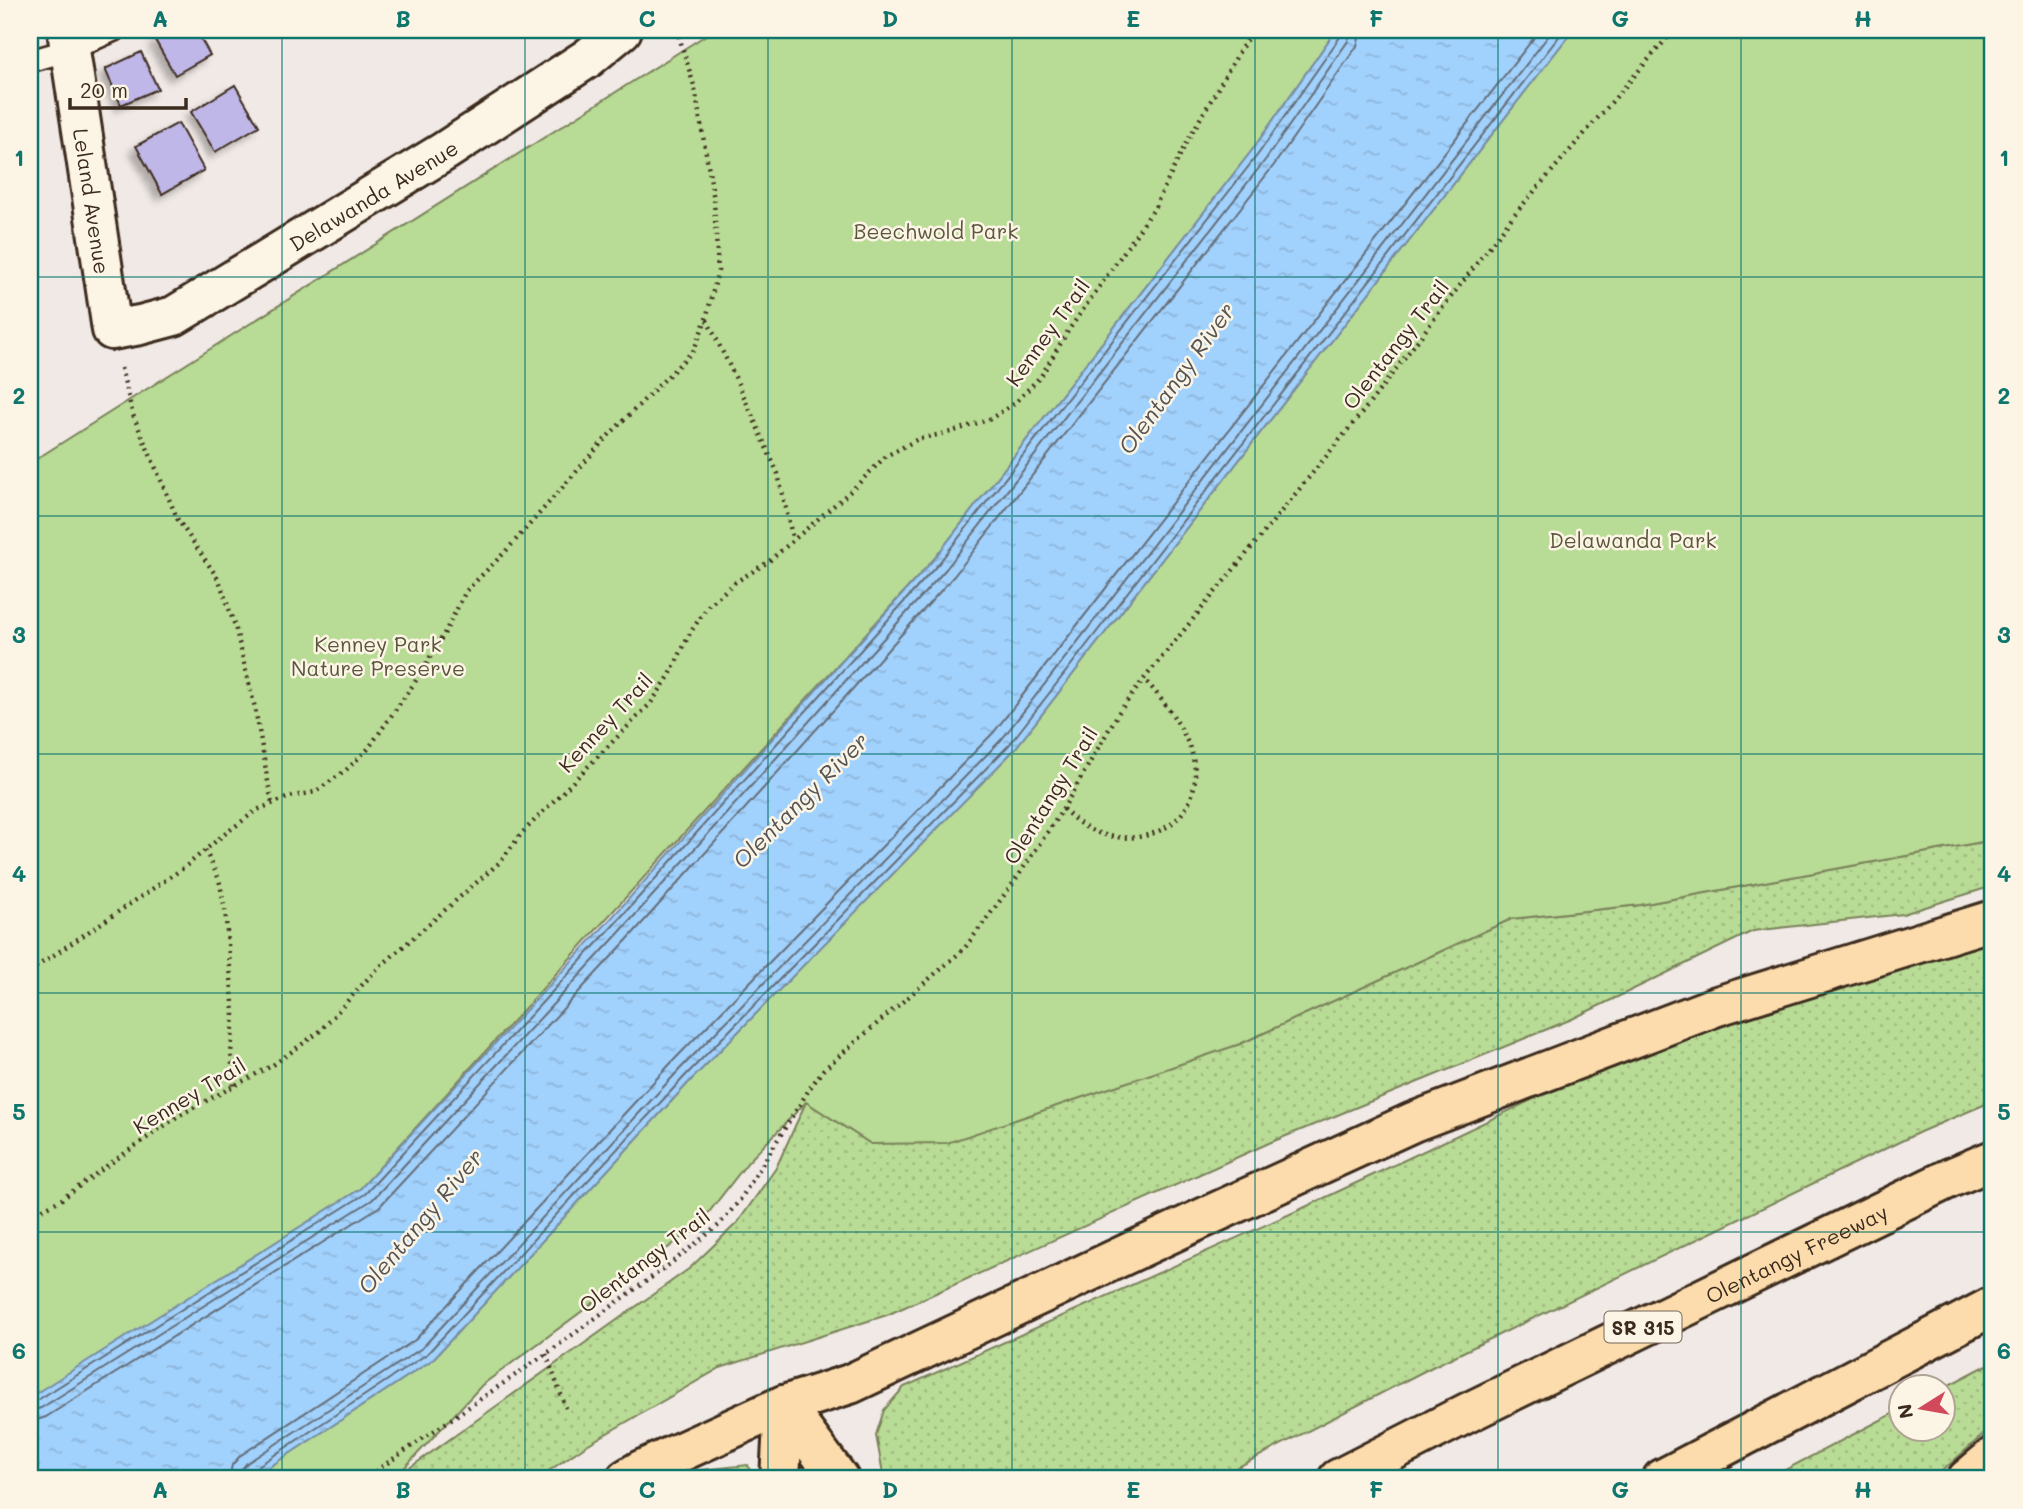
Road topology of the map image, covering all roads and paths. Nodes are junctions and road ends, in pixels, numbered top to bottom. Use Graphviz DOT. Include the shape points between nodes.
graph roads {
  1 [pos="114,30"];
  2 [pos="621,30"];
  3 [pos="677,30"];
  4 [pos="1252,30"];
  5 [pos="1674,30"];
  6 [pos="68,40"];
  7 [pos="30,61"];
  8 [pos="706,319"];
  9 [pos="112,330"];
  10 [pos="793,540"];
  11 [pos="1144,679"];
  12 [pos="272,804"];
  13 [pos="1063,808"];
  14 [pos="205,850"];
  15 [pos="1993,920"];
  16 [pos="30,971"];
  17 [pos="234,1086"];
  18 [pos="1993,1160"];
  19 [pos="30,1216"];
  20 [pos="1993,1307"];
  21 [pos="546,1354"];
  22 [pos="784,1405"];
  23 [pos="566,1408"];
  24 [pos="1993,1457"];
  25 [pos="364,1479"];
  26 [pos="626,1479"];
  27 [pos="780,1479"];
  28 [pos="839,1479"];
  29 [pos="1338,1479"];
  30 [pos="1662,1479"];
  31 [pos="1967,1479"];
  1 -- 6 [label="lane"];
  2 -- 9 [label="street, Delawanda Avenue" via="588,58 446,151 174,316"];
  3 -- 8 [label="path" via="695,89 714,200 718,271"];
  4 -- 10 [label="path, Kenney Trail" via="1186,143 1154,209 1041,376 1015,403 990,419 918,439 886,456"];
  5 -- 11 [label="path, Olentangy Trail" via="1513,216 1369,404"];
  6 -- 7 [label="lane"];
  6 -- 9 [label="street, Leland Avenue"];
  8 -- 10 [label="path" via="778,474"];
  8 -- 12 [label="path" via="694,350 466,591 415,682 368,749 314,792"];
  9 -- 12 [label="path" via="133,415 178,520 219,580 235,626"];
  10 -- 17 [label="path, Kenney Trail" via="708,606 651,703 522,833 500,862 374,972 319,1032"];
  11 -- 13 [label="path, Olentangy Trail" via="1119,712"];
  11 -- 13 [label="path" via="1163,699 1186,741 1195,777 1188,807 1164,830 1135,838 1092,830"];
  12 -- 14 [label="path" via="257,810"];
  13 -- 21 [label="path, Olentangy Trail" via="964,949 823,1070 740,1200 719,1225"];
  14 -- 16 [label="path"];
  14 -- 17 [label="path" via="219,879 225,909"];
  15 -- 22 [label="main road" via="1717,1006 1413,1122 850,1384"];
  17 -- 19 [label="path, Kenney Trail" via="180,1115 62,1199"];
  18 -- 29 [label="main road, Olentangy Freeway / SR 315"];
  20 -- 30 [label="main road"];
  21 -- 23 [label="path"];
  21 -- 25 [label="path, Olentangy Trail"];
  22 -- 26 [label="main road"];
  22 -- 27 [label="main road"];
  22 -- 28 [label="main road"];
  24 -- 31 [label="main road"];
}
